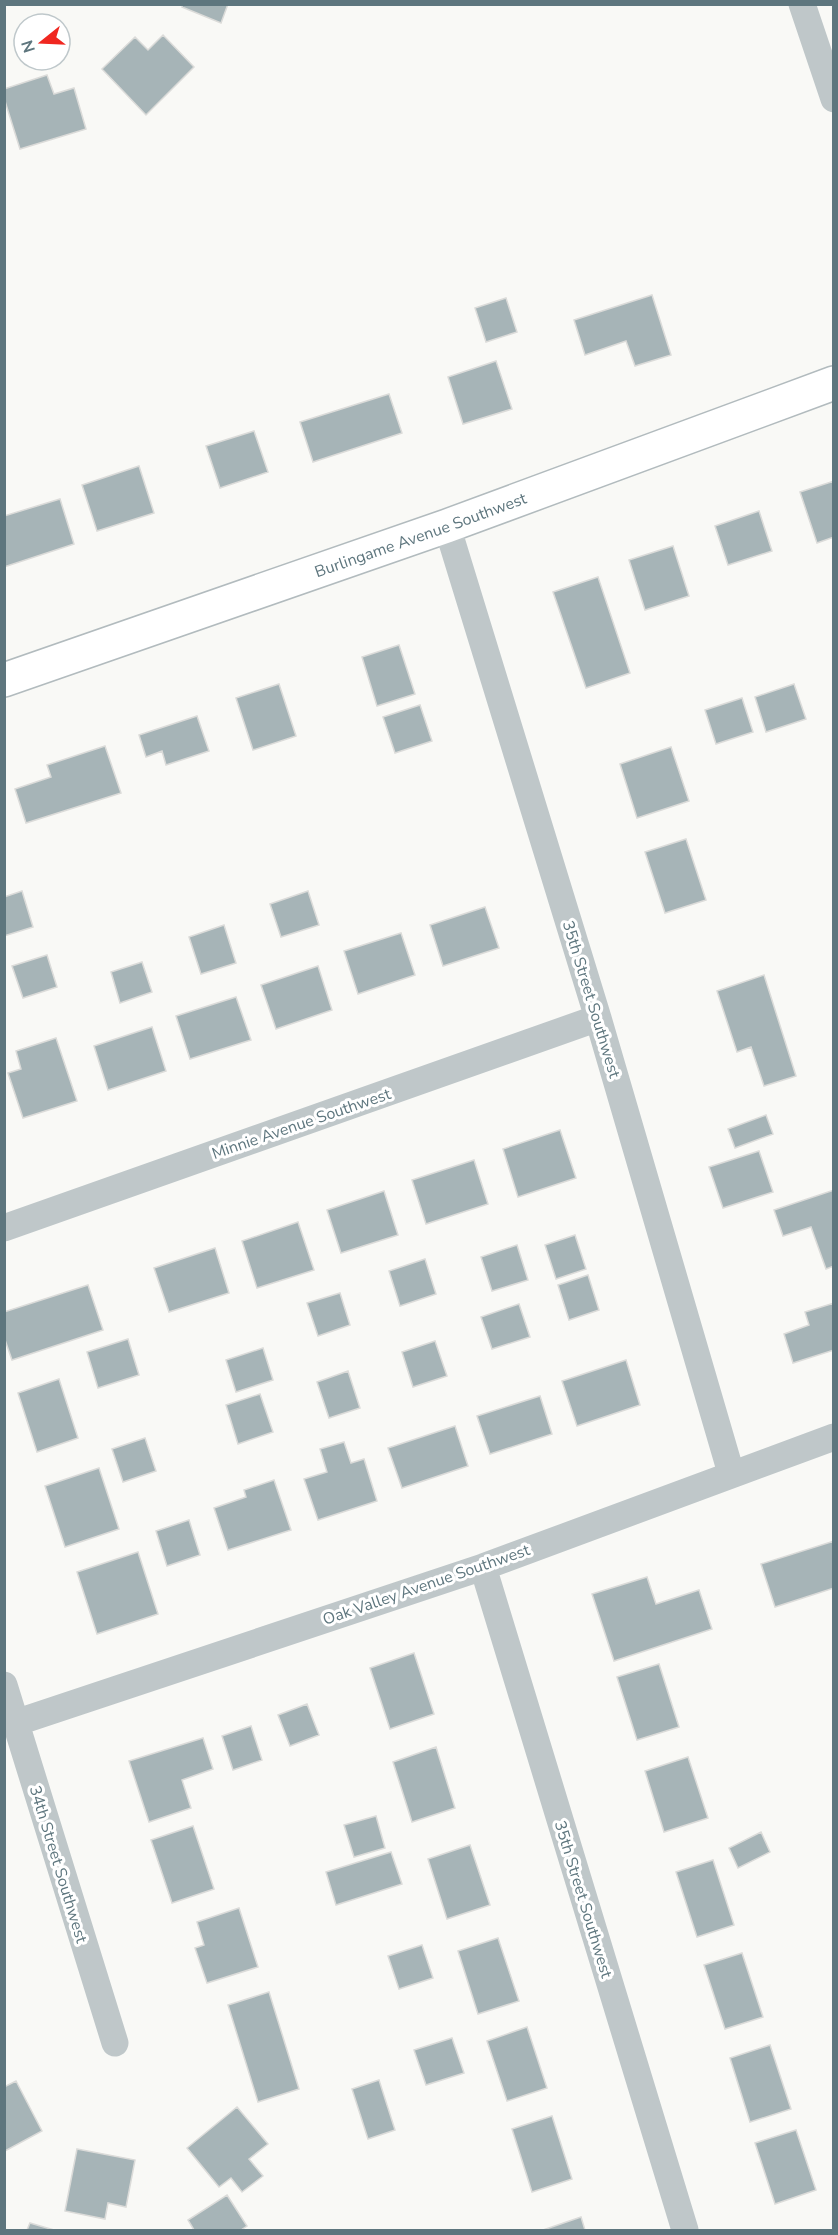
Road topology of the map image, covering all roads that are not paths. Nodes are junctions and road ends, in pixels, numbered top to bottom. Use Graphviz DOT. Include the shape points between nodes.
graph roads {
  1 [pos="802,4"];
  2 [pos="834,99"];
  3 [pos="834,383"];
  4 [pos="447,526"];
  5 [pos="4,680"];
  6 [pos="598,1018"];
  7 [pos="4,1228"];
  8 [pos="834,1437"];
  9 [pos="731,1473"];
  10 [pos="483,1567"];
  11 [pos="4,1685"];
  12 [pos="15,1723"];
  13 [pos="115,2043"];
  14 [pos="685,2230"];
  1 -- 2 [label="street"];
  3 -- 4 [label="street, Burlingame Avenue Southwest"];
  4 -- 5 [label="street, Burlingame Avenue Southwest"];
  4 -- 6 [label="street, 35th Street Southwest"];
  6 -- 7 [label="street, Minnie Avenue Southwest"];
  6 -- 9 [label="street, 35th Street Southwest"];
  8 -- 9 [label="street, Oak Valley Avenue Southwest"];
  9 -- 10 [label="street, Oak Valley Avenue Southwest"];
  10 -- 12 [label="street, Oak Valley Avenue Southwest"];
  10 -- 14 [label="street, 35th Street Southwest"];
  11 -- 12 [label="street, 34th Street Southwest"];
  12 -- 13 [label="street, 34th Street Southwest"];
}
